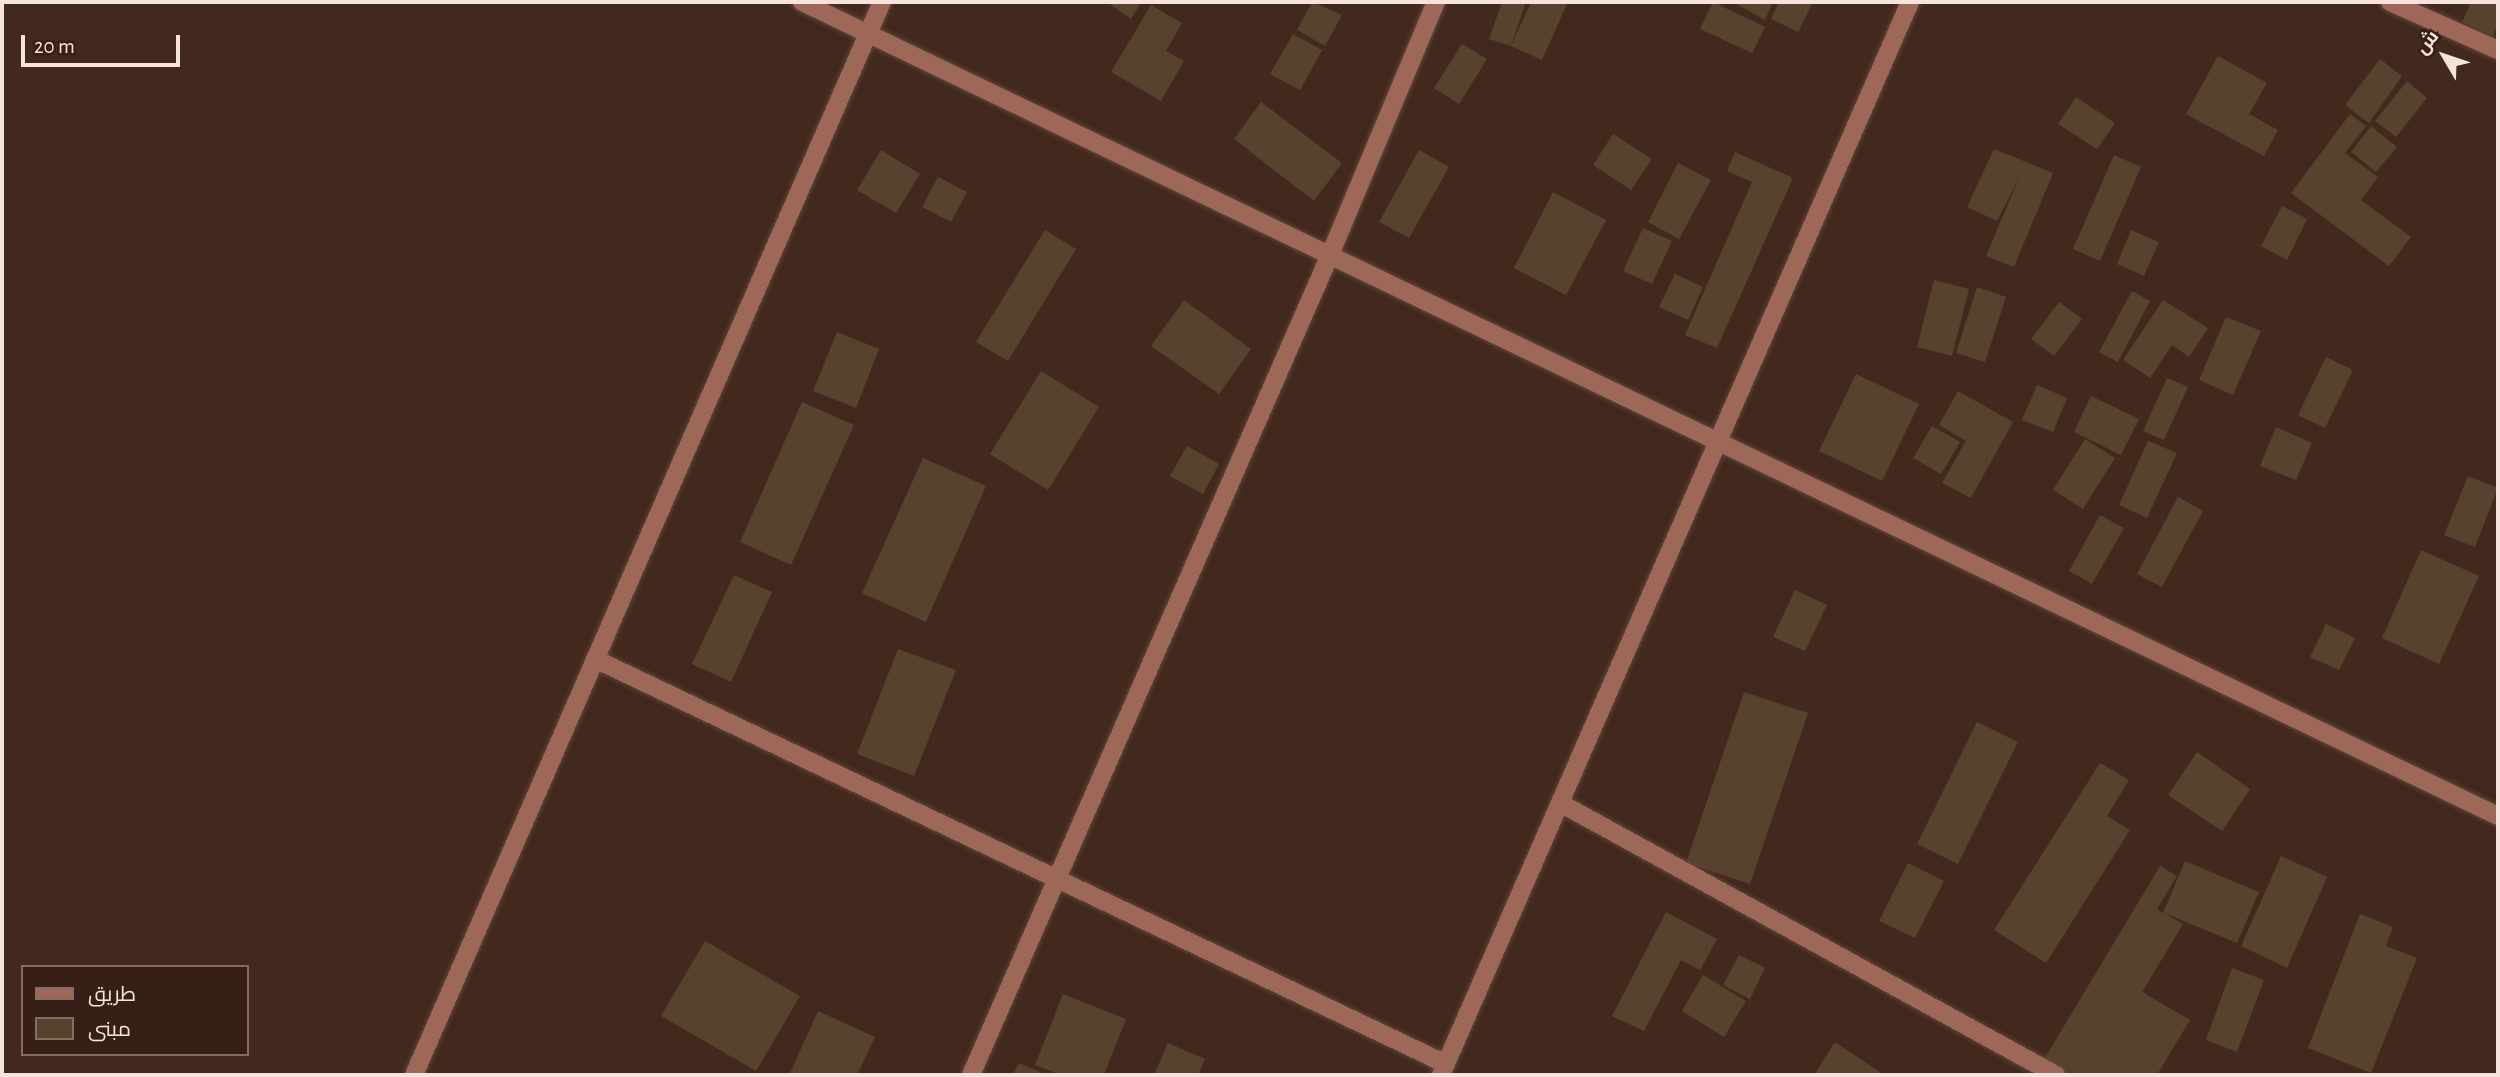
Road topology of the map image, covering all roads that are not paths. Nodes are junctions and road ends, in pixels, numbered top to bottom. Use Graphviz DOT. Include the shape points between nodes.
graph roads {
  1 [pos="802,2"];
  2 [pos="882,2"];
  3 [pos="1436,2"];
  4 [pos="1910,2"];
  5 [pos="2390,2"];
  6 [pos="867,33"];
  7 [pos="2498,50"];
  8 [pos="1331,255"];
  9 [pos="1718,441"];
  10 [pos="595,659"];
  11 [pos="1560,803"];
  12 [pos="2498,816"];
  13 [pos="1055,882"];
  14 [pos="1443,1070"];
  15 [pos="414,1075"];
  16 [pos="971,1075"];
  17 [pos="2056,1075"];
  1 -- 6 [label="street"];
  2 -- 6 [label="street"];
  3 -- 8 [label="street"];
  4 -- 9 [label="street"];
  5 -- 7 [label="street"];
  6 -- 8 [label="street"];
  6 -- 10 [label="street"];
  8 -- 9 [label="street"];
  8 -- 13 [label="street"];
  9 -- 11 [label="street"];
  9 -- 12 [label="street"];
  10 -- 13 [label="street"];
  10 -- 15 [label="street"];
  11 -- 14 [label="street"];
  11 -- 17 [label="street"];
  13 -- 14 [label="street"];
  13 -- 16 [label="street"];
}
